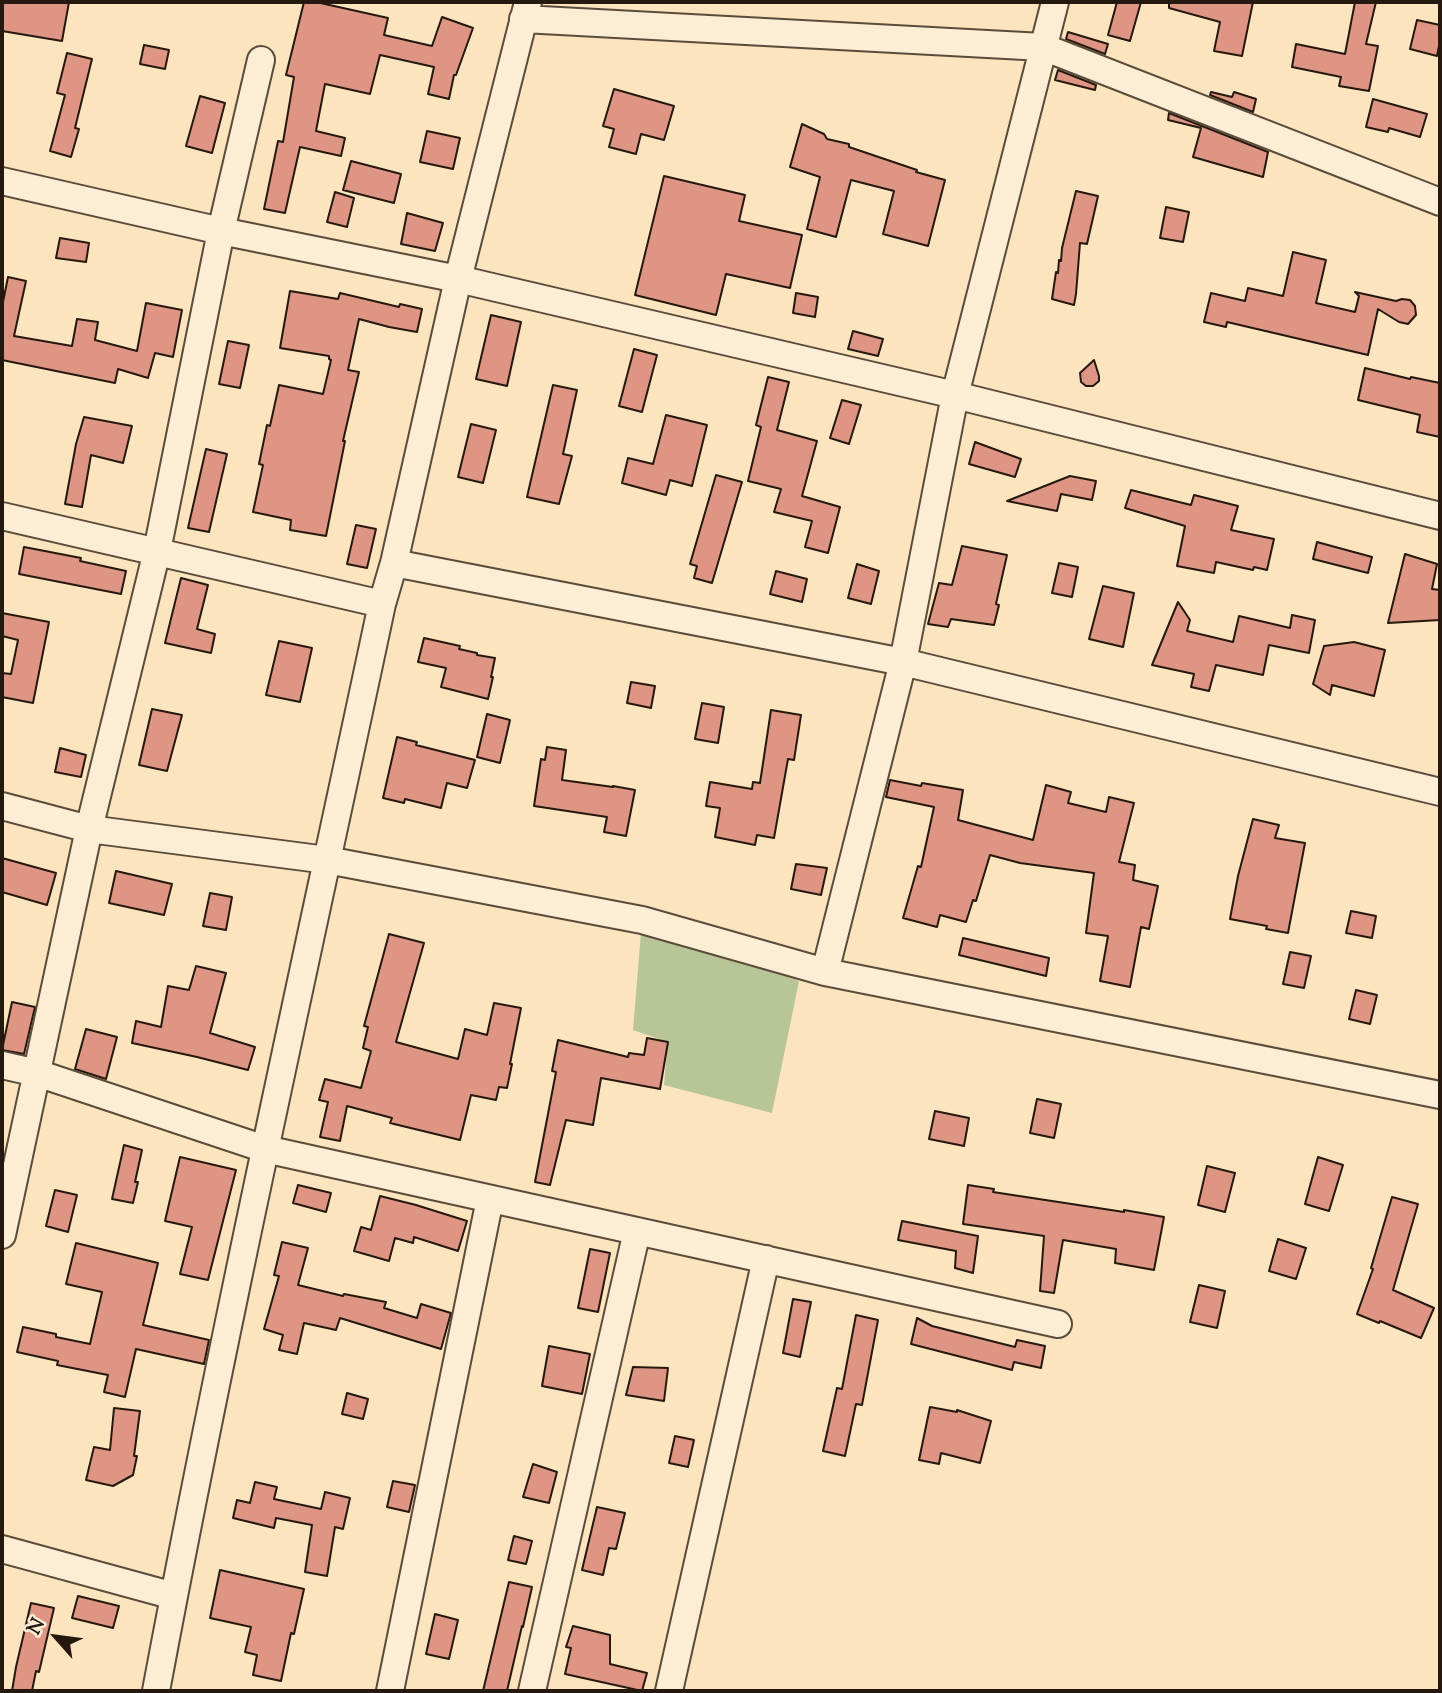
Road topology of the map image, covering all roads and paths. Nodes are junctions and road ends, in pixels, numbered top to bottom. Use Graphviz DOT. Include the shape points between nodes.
graph roads {
  1 [pos="1055,2"];
  2 [pos="525,10"];
  3 [pos="1043,47"];
  4 [pos="261,60"];
  5 [pos="2,181"];
  6 [pos="1440,202"];
  7 [pos="221,230"];
  8 [pos="458,279"];
  9 [pos="955,395"];
  10 [pos="2,516"];
  11 [pos="1440,516"];
  12 [pos="157,551"];
  13 [pos="394,563"];
  14 [pos="382,604"];
  15 [pos="903,662"];
  16 [pos="1440,793"];
  17 [pos="2,806"];
  18 [pos="89,829"];
  19 [pos="327,860"];
  20 [pos="825,972"];
  21 [pos="2,1065"];
  22 [pos="37,1073"];
  23 [pos="1440,1095"];
  24 [pos="265,1149"];
  25 [pos="490,1199"];
  26 [pos="637,1231"];
  27 [pos="2,1235"];
  28 [pos="765,1259"];
  29 [pos="1058,1324"];
  30 [pos="2,1549"];
  31 [pos="174,1596"];
  32 [pos="156,1691"];
  33 [pos="390,1691"];
  34 [pos="532,1691"];
  35 [pos="669,1691"];
  1 -- 3 [label="street"];
  2 -- 3 [label="street"];
  2 -- 8 [label="street"];
  3 -- 6 [label="street"];
  3 -- 9 [label="street"];
  4 -- 7 [label="street"];
  5 -- 7 [label="street"];
  7 -- 8 [label="street"];
  7 -- 12 [label="street"];
  8 -- 9 [label="street"];
  8 -- 13 [label="street"];
  9 -- 11 [label="street"];
  9 -- 15 [label="street"];
  10 -- 12 [label="street"];
  12 -- 14 [label="street"];
  12 -- 18 [label="street"];
  13 -- 14 [label="street"];
  13 -- 15 [label="street"];
  14 -- 19 [label="street"];
  15 -- 16 [label="street"];
  15 -- 20 [label="street"];
  17 -- 18 [label="street"];
  18 -- 19 [label="street"];
  18 -- 22 [label="street"];
  19 -- 20 [label="street" via="642,920"];
  19 -- 24 [label="street"];
  20 -- 23 [label="street"];
  21 -- 22 [label="street"];
  22 -- 24 [label="street"];
  22 -- 27 [label="street"];
  24 -- 25 [label="street"];
  24 -- 31 [label="street"];
  25 -- 26 [label="street"];
  25 -- 33 [label="street"];
  26 -- 28 [label="street"];
  26 -- 34 [label="street"];
  28 -- 29 [label="street"];
  28 -- 35 [label="street"];
  30 -- 31 [label="street"];
  31 -- 32 [label="street"];
}
